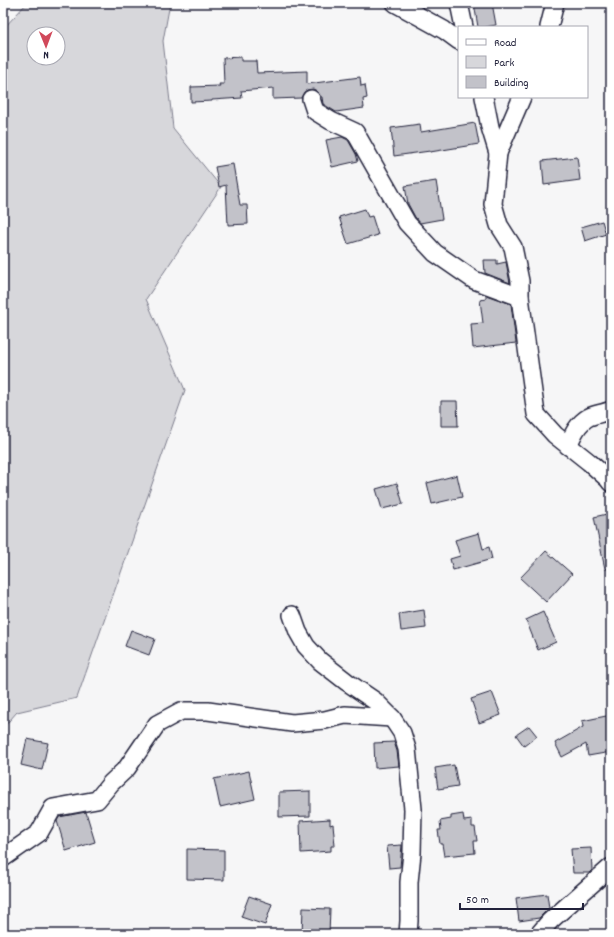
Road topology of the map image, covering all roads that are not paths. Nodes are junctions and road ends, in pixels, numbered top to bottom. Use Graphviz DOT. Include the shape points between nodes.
graph roads {
  1 [pos="395,3"];
  2 [pos="459,3"];
  3 [pos="555,3"];
  4 [pos="464,26"];
  5 [pos="549,26"];
  6 [pos="458,40"];
  7 [pos="484,98"];
  8 [pos="522,98"];
  9 [pos="311,99"];
  10 [pos="498,153"];
  11 [pos="520,297"];
  12 [pos="611,410"];
  13 [pos="568,446"];
  14 [pos="611,483"];
  15 [pos="292,615"];
  16 [pos="392,718"];
  17 [pos="3,858"];
  18 [pos="611,867"];
  19 [pos="408,934"];
  20 [pos="539,934"];
  1 -- 6 [label="street"];
  2 -- 4 [label="street"];
  3 -- 5 [label="street"];
  7 -- 10 [label="street"];
  8 -- 10 [label="street"];
  9 -- 11 [label="street" via="315,111 355,132 407,223 436,253 474,280"];
  10 -- 11 [label="street" via="493,204 499,225 513,247 520,281"];
  11 -- 13 [label="street" via="536,414"];
  12 -- 13 [label="street" via="589,417 580,424"];
  13 -- 14 [label="street"];
  15 -- 16 [label="street" via="306,646 320,661 375,701"];
  16 -- 17 [label="street" via="345,715 326,720 292,723 208,711 181,711 157,724 127,768 97,800 53,808 38,833"];
  16 -- 19 [label="street" via="402,733 407,749 413,809"];
  18 -- 20 [label="street" via="550,921"];
}
